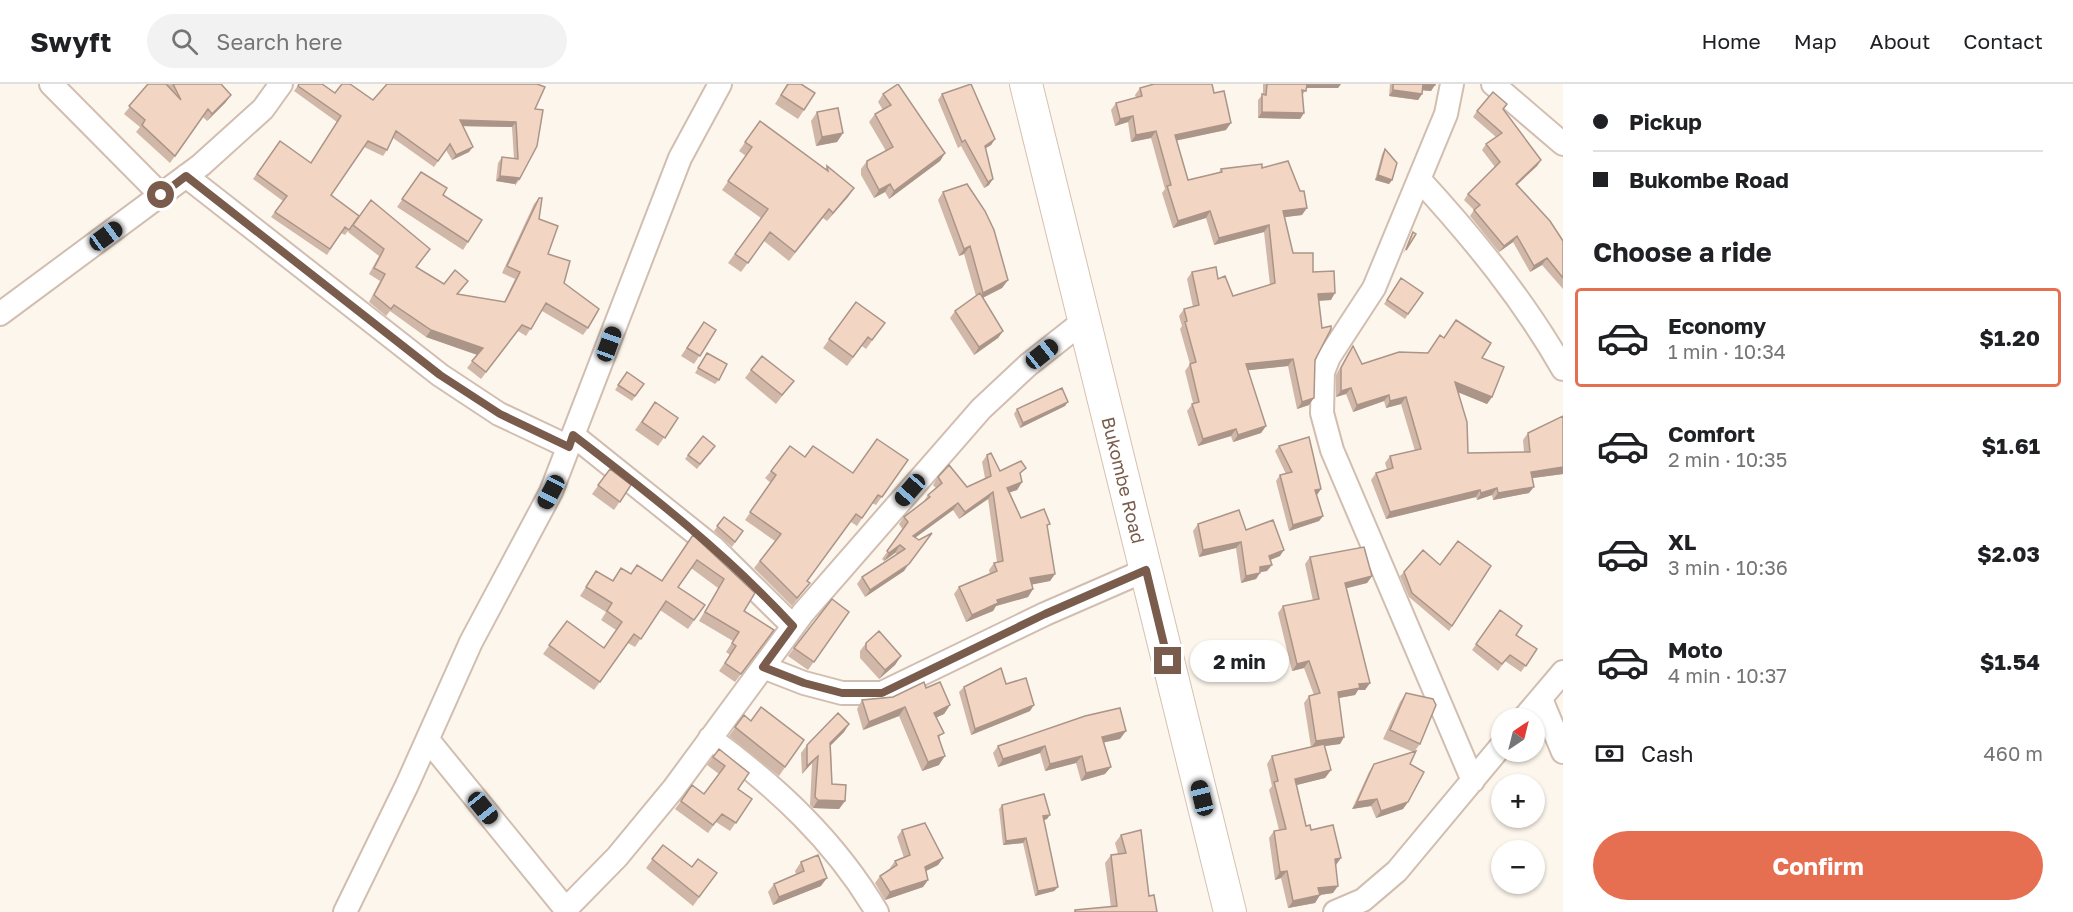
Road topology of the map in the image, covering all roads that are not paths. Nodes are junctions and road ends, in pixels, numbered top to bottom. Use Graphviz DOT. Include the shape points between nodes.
graph roads {
  1 [pos="51,84"];
  2 [pos="281,84"];
  3 [pos="720,84"];
  4 [pos="1026,84"];
  5 [pos="1452,84"];
  6 [pos="1493,84"];
  7 [pos="1563,144"];
  8 [pos="186,176"];
  9 [pos="1419,178"];
  10 [pos="161,195"];
  11 [pos="0,314"];
  12 [pos="1084,320"];
  13 [pos="1563,369"];
  14 [pos="571,441"];
  15 [pos="1146,570"];
  16 [pos="793,626"];
  17 [pos="763,667"];
  18 [pos="1563,672"];
  19 [pos="1540,699"];
  20 [pos="1532,708"];
  21 [pos="710,738"];
  22 [pos="428,740"];
  23 [pos="1563,752"];
  24 [pos="1491,759"];
  25 [pos="1473,781"];
  26 [pos="567,911"];
  27 [pos="345,912"];
  28 [pos="877,912"];
  29 [pos="1230,912"];
  30 [pos="1335,912"];
  1 -- 10 [label="street"];
  2 -- 8 [label="street" via="263,109"];
  3 -- 14 [label="street" via="680,158"];
  4 -- 12 [label="main road, Bukombe Road"];
  5 -- 9 [label="street" via="1446,114"];
  6 -- 7 [label="street"];
  8 -- 10 [label="street"];
  8 -- 14 [label="street" via="440,375 500,414"];
  9 -- 13 [label="street" via="1509,285"];
  9 -- 25 [label="street" via="1374,288 1329,357 1323,372 1322,413 1332,450"];
  10 -- 11 [label="street"];
  12 -- 15 [label="main road, Bukombe Road"];
  12 -- 16 [label="street" via="981,409"];
  14 -- 16 [label="street" via="714,548"];
  14 -- 22 [label="street" via="551,492 471,642"];
  15 -- 17 [label="street" via="882,693 842,693"];
  15 -- 29 [label="main road, Bukombe Road"];
  16 -- 17 [label="street"];
  17 -- 21 [label="street"];
  18 -- 19 [label="street"];
  19 -- 20 [label="street"];
  19 -- 23 [label="street"];
  21 -- 26 [label="street" via="674,788"];
  21 -- 28 [label="street" via="760,775 820,834 860,883"];
  22 -- 26 [label="street"];
  22 -- 27 [label="street"];
  24 -- 25 [label="street"];
  25 -- 30 [label="street" via="1397,871 1364,900"];
}
